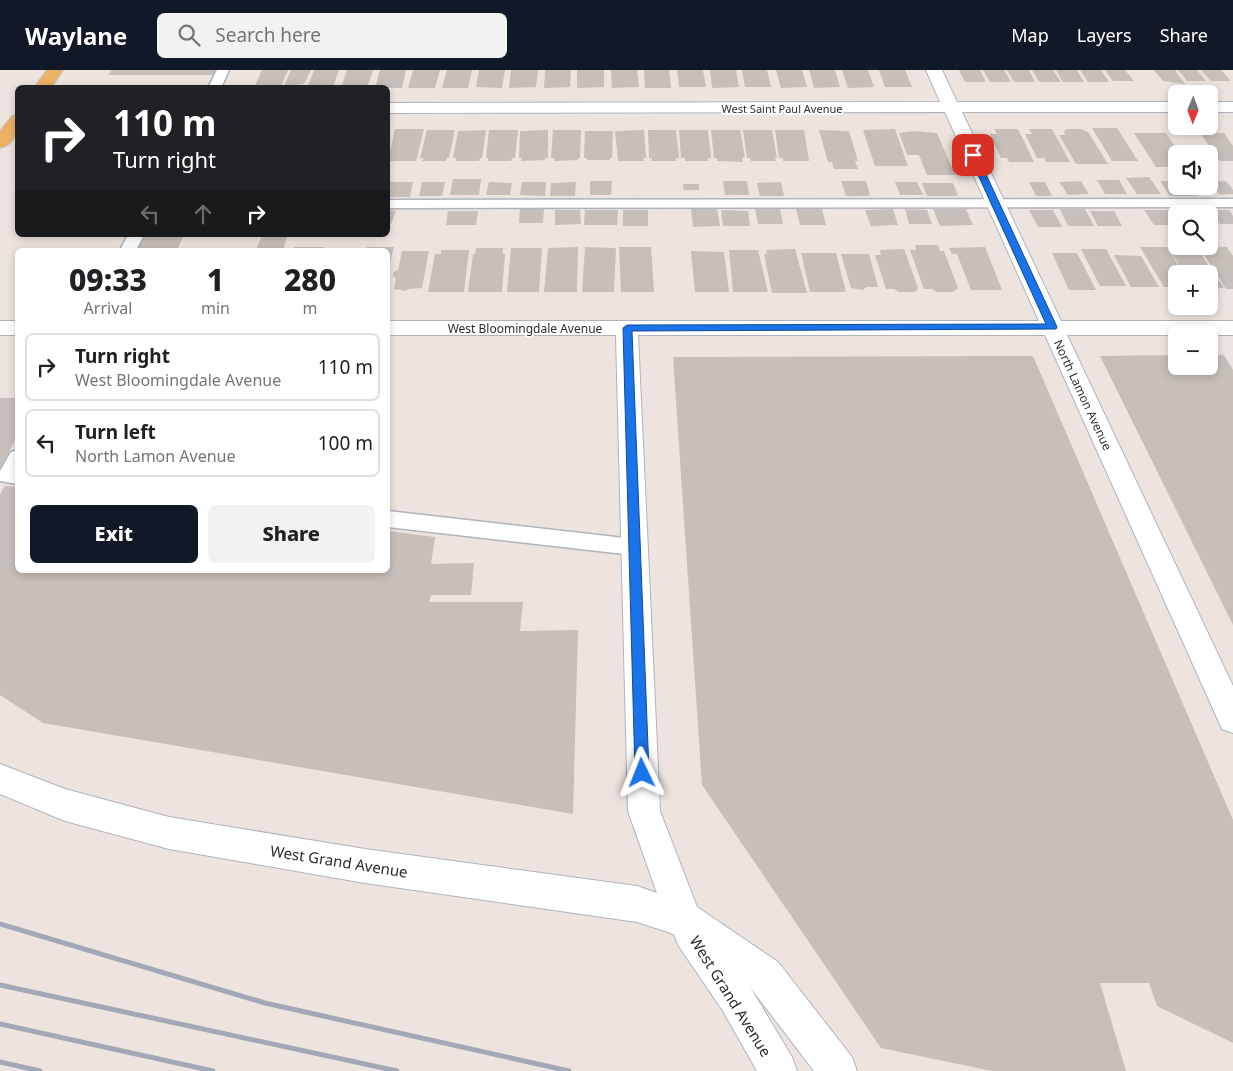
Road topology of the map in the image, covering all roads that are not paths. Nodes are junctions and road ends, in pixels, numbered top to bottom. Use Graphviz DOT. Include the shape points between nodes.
graph roads {
  1 [pos="55,70"];
  2 [pos="223,70"];
  3 [pos="934,70"];
  4 [pos="44,85"];
  5 [pos="216,85"];
  6 [pos="951,107"];
  7 [pos="1168,107"];
  8 [pos="1218,107"];
  9 [pos="1233,107"];
  10 [pos="390,108"];
  11 [pos="15,124"];
  12 [pos="0,143"];
  13 [pos="995,203"];
  14 [pos="1233,203"];
  15 [pos="390,204"];
  16 [pos="1052,327"];
  17 [pos="0,328"];
  18 [pos="15,328"];
  19 [pos="390,328"];
  20 [pos="627,328"];
  21 [pos="1233,328"];
  22 [pos="15,462"];
  23 [pos="15,477"];
  24 [pos="390,519"];
  25 [pos="633,547"];
  26 [pos="1233,719"];
  27 [pos="0,779"];
  28 [pos="684,920"];
  29 [pos="778,1071"];
  30 [pos="838,1071"];
  1 -- 4 [label="main road"];
  2 -- 5 [label="lane"];
  3 -- 6 [label="street, North Lamon Avenue"];
  6 -- 7 [label="street, West Saint Paul Avenue"];
  6 -- 10 [label="street, West Saint Paul Avenue"];
  6 -- 13 [label="street, North Lamon Avenue"];
  8 -- 9 [label="street"];
  11 -- 12 [label="main road"];
  13 -- 14 [label="lane"];
  13 -- 15 [label="lane"];
  13 -- 16 [label="street, North Lamon Avenue"];
  16 -- 20 [label="street, West Bloomingdale Avenue"];
  16 -- 21 [label="street, West Bloomingdale Avenue"];
  16 -- 26 [label="street, North Lamon Avenue"];
  17 -- 18 [label="street"];
  19 -- 20 [label="street, West Bloomingdale Avenue"];
  20 -- 25 [label="street"];
  22 -- 23 [label="lane" via="7,476"];
  24 -- 25 [label="lane"];
  25 -- 28 [label="street" via="644,811"];
  27 -- 28 [label="street, West Grand Avenue" via="65,805 169,833 365,866 637,904"];
  28 -- 29 [label="street, West Grand Avenue" via="736,998"];
  28 -- 30 [label="street, West Grand Avenue" via="765,975"];
}
